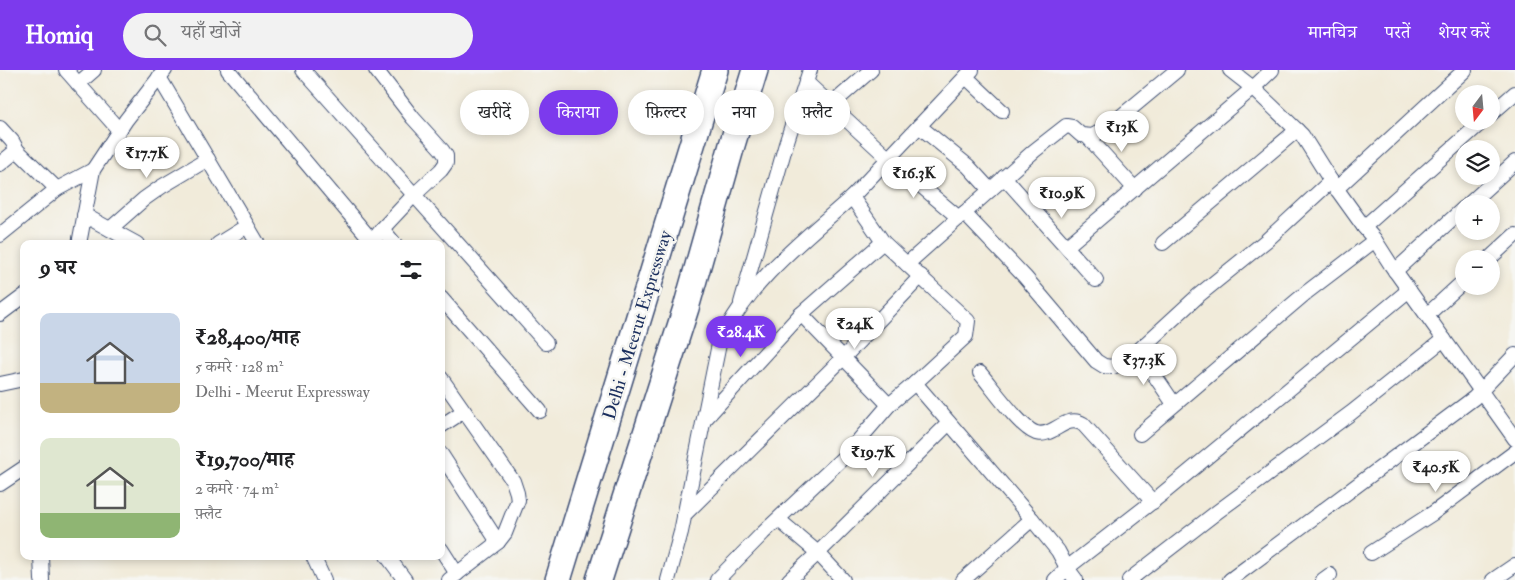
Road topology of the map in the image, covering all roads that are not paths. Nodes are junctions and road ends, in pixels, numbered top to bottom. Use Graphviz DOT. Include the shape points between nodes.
graph roads {
  1 [pos="66,70"];
  2 [pos="94,70"];
  3 [pos="228,70"];
  4 [pos="303,70"];
  5 [pos="376,70"];
  6 [pos="715,70"];
  7 [pos="755,70"];
  8 [pos="871,70"];
  9 [pos="1177,70"];
  10 [pos="1230,70"];
  11 [pos="1272,70"];
  12 [pos="1464,70"];
  13 [pos="969,73"];
  14 [pos="162,74"];
  15 [pos="808,76"];
  16 [pos="78,84"];
  17 [pos="1253,88"];
  18 [pos="818,90"];
  19 [pos="848,90"];
  20 [pos="1515,93"];
  21 [pos="1500,106"];
  22 [pos="1002,111"];
  23 [pos="850,124"];
  24 [pos="919,126"];
  25 [pos="0,128"];
  26 [pos="119,130"];
  27 [pos="1297,130"];
  28 [pos="1473,130"];
  29 [pos="1088,137"];
  30 [pos="17,150"];
  31 [pos="888,158"];
  32 [pos="208,159"];
  33 [pos="1515,162"];
  34 [pos="0,164"];
  35 [pos="93,170"];
  36 [pos="1004,177"];
  37 [pos="1334,185"];
  38 [pos="57,189"];
  39 [pos="1135,189"];
  40 [pos="990,190"];
  41 [pos="414,195"];
  42 [pos="1479,195"];
  43 [pos="852,197"];
  44 [pos="84,215"];
  45 [pos="961,215"];
  46 [pos="1455,216"];
  47 [pos="248,226"];
  48 [pos="1364,227"];
  49 [pos="110,229"];
  50 [pos="382,229"];
  51 [pos="0,235"];
  52 [pos="1515,235"];
  53 [pos="79,240"];
  54 [pos="130,240"];
  55 [pos="225,240"];
  56 [pos="256,240"];
  57 [pos="370,240"];
  58 [pos="374,240"];
  59 [pos="392,240"];
  60 [pos="1375,240"];
  61 [pos="882,242"];
  62 [pos="1163,243"];
  63 [pos="1067,246"];
  64 [pos="1499,250"];
  65 [pos="907,264"];
  66 [pos="1395,271"];
  67 [pos="921,276"];
  68 [pos="1096,280"];
  69 [pos="1455,289"];
  70 [pos="1409,290"];
  71 [pos="20,299"];
  72 [pos="445,303"];
  73 [pos="739,308"];
  74 [pos="0,314"];
  75 [pos="801,314"];
  76 [pos="1427,315"];
  77 [pos="1444,339"];
  78 [pos="546,343"];
  79 [pos="1138,351"];
  80 [pos="1515,355"];
  81 [pos="843,358"];
  82 [pos="980,373"];
  83 [pos="20,379"];
  84 [pos="915,383"];
  85 [pos="0,384"];
  86 [pos="445,384"];
  87 [pos="1481,391"];
  88 [pos="1174,404"];
  89 [pos="889,405"];
  90 [pos="464,411"];
  91 [pos="540,411"];
  92 [pos="704,421"];
  93 [pos="445,423"];
  94 [pos="949,424"];
  95 [pos="1140,434"];
  96 [pos="1515,439"];
  97 [pos="1515,452"];
  98 [pos="445,460"];
  99 [pos="20,471"];
  100 [pos="0,484"];
  101 [pos="1153,502"];
  102 [pos="684,515"];
  103 [pos="1032,519"];
  104 [pos="779,520"];
  105 [pos="498,542"];
  106 [pos="818,553"];
  107 [pos="1371,553"];
  108 [pos="445,558"];
  109 [pos="41,560"];
  110 [pos="315,560"];
  111 [pos="390,560"];
  112 [pos="1515,565"];
  113 [pos="1067,568"];
  114 [pos="453,577"];
  115 [pos="42,580"];
  116 [pos="324,580"];
  117 [pos="405,580"];
  118 [pos="558,580"];
  119 [pos="599,580"];
  120 [pos="668,580"];
  121 [pos="717,580"];
  122 [pos="789,580"];
  123 [pos="843,580"];
  124 [pos="963,580"];
  125 [pos="1055,580"];
  126 [pos="1076,580"];
  127 [pos="1129,580"];
  128 [pos="1230,580"];
  129 [pos="1493,580"];
  1 -- 16 [label="street"];
  2 -- 16 [label="street"];
  3 -- 57 [label="street"];
  4 -- 41 [label="street"];
  5 -- 41 [label="street" via="446,156 446,163"];
  6 -- 118 [label="highway, Delhi - Meerut Expressway"];
  7 -- 119 [label="highway" via="686,308"];
  8 -- 19 [label="street"];
  9 -- 29 [label="street" via="1112,124"];
  10 -- 17 [label="street"];
  11 -- 17 [label="street"];
  12 -- 37 [label="street"];
  13 -- 22 [label="street"];
  13 -- 24 [label="street"];
  14 -- 26 [label="street"];
  14 -- 32 [label="street"];
  15 -- 18 [label="street"];
  15 -- 73 [label="street"];
  16 -- 26 [label="street"];
  17 -- 27 [label="street"];
  17 -- 39 [label="street"];
  20 -- 21 [label="street"];
  23 -- 31 [label="street"];
  24 -- 31 [label="street"];
  24 -- 40 [label="street" via="968,166"];
  25 -- 30 [label="street"];
  26 -- 35 [label="street"];
  27 -- 37 [label="street"];
  27 -- 62 [label="street"];
  28 -- 48 [label="street"];
  29 -- 36 [label="street" via="1066,126"];
  29 -- 39 [label="street"];
  30 -- 34 [label="street"];
  30 -- 38 [label="street"];
  31 -- 43 [label="street"];
  31 -- 45 [label="street"];
  32 -- 47 [label="street"];
  32 -- 49 [label="street" via="155,191"];
  33 -- 42 [label="street"];
  35 -- 38 [label="street"];
  35 -- 44 [label="street"];
  36 -- 40 [label="street"];
  36 -- 63 [label="street"];
  37 -- 48 [label="street"];
  37 -- 79 [label="street" via="1198,295"];
  38 -- 51 [label="street"];
  39 -- 63 [label="street"];
  40 -- 45 [label="street"];
  41 -- 50 [label="street"];
  41 -- 78 [label="street"];
  43 -- 61 [label="street"];
  43 -- 73 [label="street" via="774,267"];
  44 -- 49 [label="street"];
  44 -- 53 [label="street"];
  45 -- 65 [label="street"];
  45 -- 79 [label="street" via="1025,277 1096,361 1113,367"];
  46 -- 66 [label="street"];
  47 -- 55 [label="street"];
  47 -- 56 [label="street"];
  48 -- 60 [label="street"];
  49 -- 54 [label="street"];
  50 -- 58 [label="street"];
  50 -- 59 [label="street"];
  52 -- 64 [label="street"];
  60 -- 66 [label="street"];
  60 -- 88 [label="street" via="1307,292"];
  61 -- 65 [label="street"];
  61 -- 75 [label="street"];
  63 -- 68 [label="street"];
  65 -- 67 [label="street"];
  66 -- 70 [label="street"];
  67 -- 81 [label="street"];
  67 -- 84 [label="street" via="968,320 966,336"];
  69 -- 76 [label="street"];
  70 -- 76 [label="street"];
  70 -- 101 [label="street"];
  71 -- 74 [label="street"];
  72 -- 91 [label="street"];
  73 -- 92 [label="street" via="719,344"];
  75 -- 81 [label="street"];
  75 -- 92 [label="street"];
  76 -- 77 [label="street"];
  77 -- 87 [label="street"];
  77 -- 127 [label="street"];
  79 -- 88 [label="street"];
  80 -- 87 [label="street"];
  81 -- 89 [label="street"];
  81 -- 102 [label="street"];
  82 -- 101 [label="street" via="1023,424 1038,434 1071,421 1083,424"];
  83 -- 85 [label="street"];
  84 -- 89 [label="street"];
  84 -- 94 [label="street"];
  86 -- 90 [label="street"];
  87 -- 96 [label="street"];
  87 -- 128 [label="street"];
  88 -- 95 [label="street"];
  89 -- 104 [label="street" via="846,455"];
  90 -- 93 [label="street"];
  90 -- 105 [label="street" via="513,482 517,493 512,518"];
  92 -- 102 [label="street"];
  94 -- 103 [label="street"];
  94 -- 106 [label="street"];
  97 -- 107 [label="street" via="1433,513"];
  98 -- 105 [label="street"];
  99 -- 100 [label="street"];
  101 -- 113 [label="street"];
  102 -- 120 [label="street"];
  103 -- 113 [label="street" via="1058,551"];
  103 -- 124 [label="street"];
  104 -- 106 [label="street"];
  104 -- 121 [label="street"];
  105 -- 114 [label="street"];
  106 -- 122 [label="street"];
  106 -- 123 [label="street"];
  108 -- 114 [label="street"];
  109 -- 115 [label="street"];
  110 -- 116 [label="street"];
  111 -- 117 [label="street"];
  112 -- 129 [label="street"];
  113 -- 125 [label="street"];
  113 -- 126 [label="street"];
}
